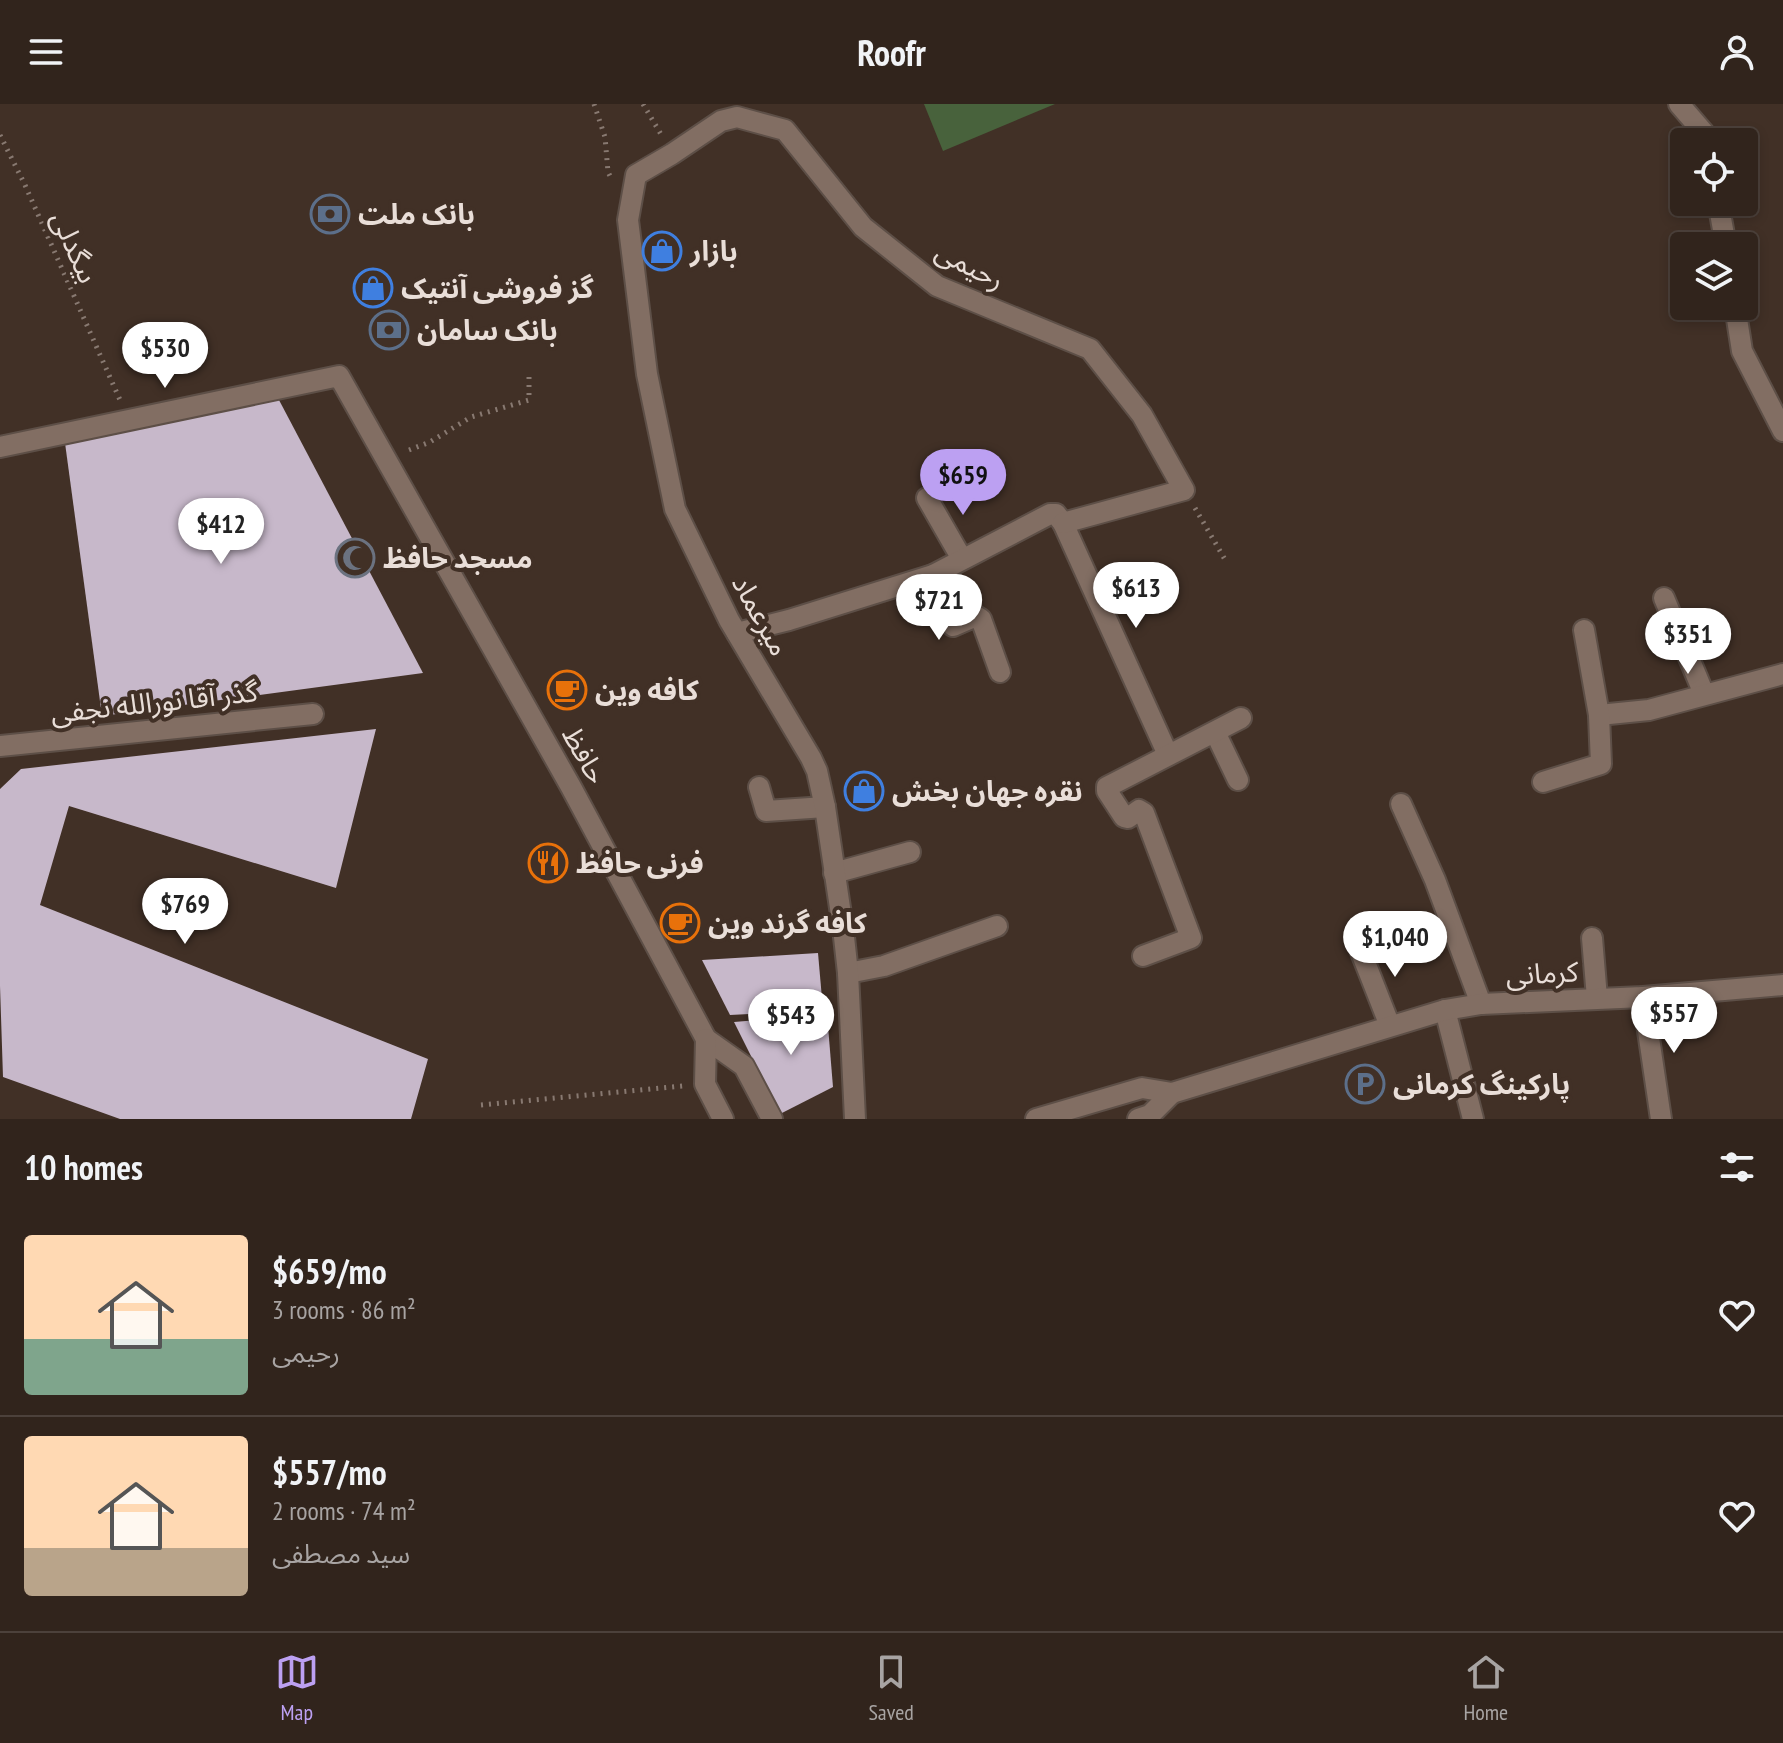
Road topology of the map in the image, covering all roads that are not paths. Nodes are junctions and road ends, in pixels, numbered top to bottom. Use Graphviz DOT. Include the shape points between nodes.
graph roads {
  1 [pos="1679,104"];
  2 [pos="1700,128"];
  3 [pos="672,154"];
  4 [pos="1737,320"];
  5 [pos="1783,431"];
  6 [pos="0,447"];
  7 [pos="927,498"];
  8 [pos="1063,523"];
  9 [pos="962,559"];
  10 [pos="933,575"];
  11 [pos="1664,598"];
  12 [pos="1584,630"];
  13 [pos="737,633"];
  14 [pos="1000,672"];
  15 [pos="1783,674"];
  16 [pos="1704,694"];
  17 [pos="313,714"];
  18 [pos="1599,715"];
  19 [pos="1241,718"];
  20 [pos="1215,732"];
  21 [pos="0,746"];
  22 [pos="1168,755"];
  23 [pos="1238,780"];
  24 [pos="1543,782"];
  25 [pos="759,787"];
  26 [pos="1401,804"];
  27 [pos="825,807"];
  28 [pos="910,852"];
  29 [pos="834,873"];
  30 [pos="997,926"];
  31 [pos="1592,938"];
  32 [pos="1359,947"];
  33 [pos="1143,956"];
  34 [pos="848,973"];
  35 [pos="1783,985"];
  36 [pos="1643,997"];
  37 [pos="1597,998"];
  38 [pos="1481,1004"];
  39 [pos="1445,1010"];
  40 [pos="1390,1026"];
  41 [pos="706,1039"];
  42 [pos="1172,1093"];
  43 [pos="723,1119"];
  44 [pos="772,1119"];
  45 [pos="855,1119"];
  46 [pos="1036,1119"];
  47 [pos="1138,1119"];
  48 [pos="1473,1119"];
  49 [pos="1661,1119"];
  1 -- 2 [label="street"];
  3 -- 8 [label="street, رحیمی" via="721,121 737,117 785,130 863,227 937,286 1090,349 1142,415 1184,490"];
  3 -- 13 [label="street, میرعماد" via="636,175 628,220 647,374 675,509"];
  4 -- 5 [label="street" via="1742,351"];
  6 -- 41 [label="street, حافظ" via="339,376"];
  7 -- 9 [label="street"];
  8 -- 9 [label="street" via="1050,514"];
  8 -- 22 [label="street"];
  9 -- 10 [label="street"];
  10 -- 13 [label="street"];
  10 -- 14 [label="street" via="953,626 976,616 981,619"];
  11 -- 16 [label="street"];
  12 -- 18 [label="street"];
  13 -- 27 [label="street, میرعماد" via="811,758"];
  15 -- 16 [label="street"];
  16 -- 18 [label="street" via="1649,710"];
  17 -- 21 [label="street, گذر آقا نورالله نجفی"];
  18 -- 24 [label="street" via="1601,764"];
  19 -- 20 [label="street"];
  20 -- 22 [label="street"];
  20 -- 23 [label="street"];
  22 -- 33 [label="street" via="1107,787 1124,817 1144,813 1191,938"];
  25 -- 27 [label="street" via="766,811"];
  26 -- 38 [label="street"];
  27 -- 29 [label="street, میرعماد"];
  28 -- 29 [label="street"];
  29 -- 34 [label="street, میرعماد"];
  30 -- 34 [label="street" via="884,966"];
  31 -- 37 [label="street"];
  32 -- 40 [label="street"];
  34 -- 45 [label="street, میرعماد"];
  35 -- 36 [label="street, کرمانی"];
  36 -- 37 [label="street, کرمانی"];
  36 -- 49 [label="street"];
  37 -- 38 [label="street, کرمانی"];
  38 -- 39 [label="street, کرمانی"];
  39 -- 40 [label="street, کرمانی"];
  39 -- 48 [label="street"];
  40 -- 42 [label="street, کرمانی"];
  41 -- 43 [label="street, حافظ" via="705,1084"];
  41 -- 44 [label="street, حافظ" via="744,1066"];
  42 -- 46 [label="street, کرمانی" via="1142,1088"];
  42 -- 47 [label="street, کرمانی" via="1150,1115"];
}
